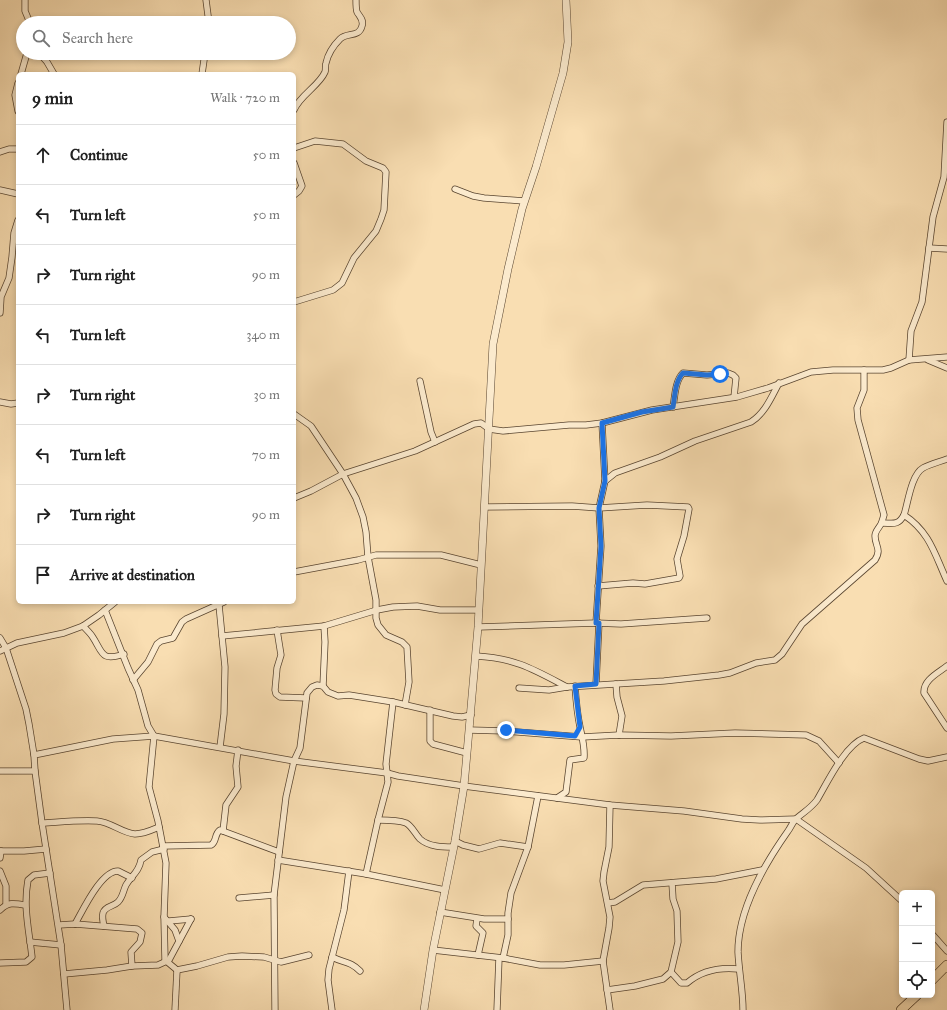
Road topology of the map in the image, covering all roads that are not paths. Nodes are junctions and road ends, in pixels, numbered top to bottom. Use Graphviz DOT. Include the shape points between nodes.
graph roads {
  1 [pos="24,0"];
  2 [pos="206,0"];
  3 [pos="356,0"];
  4 [pos="566,0"];
  5 [pos="27,16"];
  6 [pos="208,16"];
  7 [pos="24,60"];
  8 [pos="45,60"];
  9 [pos="205,60"];
  10 [pos="21,72"];
  11 [pos="53,72"];
  12 [pos="202,72"];
  13 [pos="296,105"];
  14 [pos="947,122"];
  15 [pos="296,147"];
  16 [pos="16,149"];
  17 [pos="0,152"];
  18 [pos="946,158"];
  19 [pos="296,169"];
  20 [pos="455,189"];
  21 [pos="0,190"];
  22 [pos="296,193"];
  23 [pos="16,194"];
  24 [pos="524,201"];
  25 [pos="16,226"];
  26 [pos="929,248"];
  27 [pos="947,249"];
  28 [pos="296,301"];
  29 [pos="0,313"];
  30 [pos="947,357"];
  31 [pos="927,359"];
  32 [pos="909,360"];
  33 [pos="947,368"];
  34 [pos="864,370"];
  35 [pos="420,381"];
  36 [pos="779,383"];
  37 [pos="768,388"];
  38 [pos="773,394"];
  39 [pos="734,397"];
  40 [pos="0,402"];
  41 [pos="16,403"];
  42 [pos="673,407"];
  43 [pos="296,416"];
  44 [pos="602,423"];
  45 [pos="489,429"];
  46 [pos="435,442"];
  47 [pos="947,459"];
  48 [pos="343,474"];
  49 [pos="605,481"];
  50 [pos="296,497"];
  51 [pos="485,507"];
  52 [pos="599,508"];
  53 [pos="904,516"];
  54 [pos="882,523"];
  55 [pos="368,557"];
  56 [pos="481,564"];
  57 [pos="296,572"];
  58 [pos="947,582"];
  59 [pos="598,586"];
  60 [pos="112,604"];
  61 [pos="220,604"];
  62 [pos="222,604"];
  63 [pos="105,610"];
  64 [pos="377,610"];
  65 [pos="479,610"];
  66 [pos="707,618"];
  67 [pos="598,623"];
  68 [pos="84,626"];
  69 [pos="324,626"];
  70 [pos="478,627"];
  71 [pos="277,630"];
  72 [pos="222,636"];
  73 [pos="0,638"];
  74 [pos="3,649"];
  75 [pos="124,654"];
  76 [pos="476,656"];
  77 [pos="947,666"];
  78 [pos="133,680"];
  79 [pos="596,684"];
  80 [pos="616,684"];
  81 [pos="323,686"];
  82 [pos="567,686"];
  83 [pos="575,686"];
  84 [pos="519,688"];
  85 [pos="306,698"];
  86 [pos="393,702"];
  87 [pos="405,705"];
  88 [pos="430,710"];
  89 [pos="471,715"];
  90 [pos="580,727"];
  91 [pos="947,728"];
  92 [pos="469,730"];
  93 [pos="619,735"];
  94 [pos="154,736"];
  95 [pos="575,736"];
  96 [pos="582,737"];
  97 [pos="220,747"];
  98 [pos="238,750"];
  99 [pos="467,753"];
  100 [pos="34,755"];
  101 [pos="947,757"];
  102 [pos="294,761"];
  103 [pos="839,763"];
  104 [pos="0,771"];
  105 [pos="35,771"];
  106 [pos="387,773"];
  107 [pos="464,786"];
  108 [pos="538,796"];
  109 [pos="557,798"];
  110 [pos="610,805"];
  111 [pos="796,819"];
  112 [pos="378,820"];
  113 [pos="42,823"];
  114 [pos="159,827"];
  115 [pos="223,831"];
  116 [pos="454,844"];
  117 [pos="528,847"];
  118 [pos="164,848"];
  119 [pos="46,849"];
  120 [pos="1,851"];
  121 [pos="279,852"];
  122 [pos="0,858"];
  123 [pos="278,860"];
  124 [pos="762,870"];
  125 [pos="0,871"];
  126 [pos="349,871"];
  127 [pos="50,873"];
  128 [pos="366,874"];
  129 [pos="132,878"];
  130 [pos="672,883"];
  131 [pos="445,890"];
  132 [pos="274,894"];
  133 [pos="239,898"];
  134 [pos="899,898"];
  135 [pos="608,903"];
  136 [pos="25,905"];
  137 [pos="2,907"];
  138 [pos="440,912"];
  139 [pos="477,918"];
  140 [pos="166,919"];
  141 [pos="508,919"];
  142 [pos="75,924"];
  143 [pos="59,925"];
  144 [pos="104,926"];
  145 [pos="935,937"];
  146 [pos="179,941"];
  147 [pos="30,942"];
  148 [pos="61,945"];
  149 [pos="433,950"];
  150 [pos="947,951"];
  151 [pos="309,955"];
  152 [pos="478,955"];
  153 [pos="332,957"];
  154 [pos="501,958"];
  155 [pos="275,959"];
  156 [pos="167,962"];
  157 [pos="603,962"];
  158 [pos="0,963"];
  159 [pos="132,966"];
  160 [pos="947,966"];
  161 [pos="739,969"];
  162 [pos="177,970"];
  163 [pos="360,971"];
  164 [pos="671,972"];
  165 [pos="64,974"];
  166 [pos="935,977"];
  167 [pos="607,990"];
  168 [pos="914,998"];
  169 [pos="67,1010"];
  170 [pos="175,1010"];
  171 [pos="275,1010"];
  172 [pos="332,1010"];
  173 [pos="424,1010"];
  174 [pos="497,1010"];
  175 [pos="610,1010"];
  176 [pos="743,1010"];
  177 [pos="901,1010"];
  1 -- 5 [label="street"];
  2 -- 6 [label="street"];
  3 -- 13 [label="street" via="362,28 355,35 342,37 329,54 325,72"];
  4 -- 24 [label="street" via="568,42 563,73"];
  7 -- 10 [label="street"];
  8 -- 11 [label="street"];
  9 -- 12 [label="street"];
  14 -- 18 [label="street"];
  15 -- 28 [label="street" via="315,141 343,144 386,172 382,219 376,231 354,258 342,283 333,290"];
  16 -- 17 [label="street"];
  18 -- 26 [label="street"];
  19 -- 22 [label="street" via="302,186"];
  20 -- 24 [label="street" via="484,198"];
  21 -- 23 [label="street"];
  24 -- 45 [label="street" via="493,344"];
  25 -- 29 [label="street" via="9,278 1,297"];
  26 -- 27 [label="street"];
  26 -- 32 [label="street" via="922,302 910,331"];
  30 -- 31 [label="street"];
  31 -- 32 [label="street"];
  31 -- 33 [label="street"];
  32 -- 34 [label="street" via="883,370"];
  34 -- 36 [label="street" via="822,370"];
  34 -- 54 [label="street" via="864,390 857,408 858,420 884,515"];
  35 -- 46 [label="street"];
  36 -- 37 [label="street"];
  36 -- 38 [label="street"];
  37 -- 38 [label="street"];
  37 -- 39 [label="street"];
  38 -- 49 [label="street" via="762,413 751,422 620,471"];
  39 -- 42 [label="street"];
  39 -- 42 [label="street" via="736,378 733,375 683,373 678,382"];
  40 -- 41 [label="street"];
  42 -- 44 [label="street"];
  43 -- 48 [label="street" via="310,426"];
  44 -- 45 [label="street" via="503,432"];
  44 -- 49 [label="street"];
  45 -- 46 [label="street" via="481,424 474,424"];
  45 -- 51 [label="street"];
  46 -- 48 [label="street" via="404,455"];
  47 -- 53 [label="street" via="918,472"];
  48 -- 50 [label="street"];
  48 -- 55 [label="street" via="360,506"];
  49 -- 52 [label="street"];
  51 -- 52 [label="street"];
  51 -- 56 [label="street"];
  52 -- 59 [label="street" via="601,546"];
  52 -- 59 [label="street" via="647,505 688,506 689,509 677,559 679,578 645,584"];
  53 -- 54 [label="street" via="897,523"];
  53 -- 58 [label="street" via="915,522 924,532"];
  54 -- 80 [label="street" via="875,536 879,551 875,560 802,624 786,649 775,660 756,662 719,675 664,682"];
  55 -- 56 [label="street" via="432,554"];
  55 -- 57 [label="street"];
  55 -- 64 [label="street"];
  56 -- 65 [label="street"];
  59 -- 67 [label="street"];
  60 -- 63 [label="street"];
  61 -- 78 [label="street" via="182,622 173,638 157,644 148,662"];
  62 -- 72 [label="street"];
  63 -- 68 [label="street"];
  63 -- 75 [label="street"];
  64 -- 65 [label="street" via="417,606 440,610"];
  64 -- 69 [label="street"];
  64 -- 87 [label="street" via="376,618 381,629 386,635 407,647 409,682"];
  65 -- 70 [label="street"];
  66 -- 67 [label="street"];
  67 -- 70 [label="street"];
  67 -- 79 [label="street"];
  68 -- 74 [label="street"];
  68 -- 75 [label="street" via="104,656 108,658"];
  69 -- 71 [label="street"];
  69 -- 81 [label="street"];
  70 -- 76 [label="street"];
  71 -- 72 [label="street"];
  71 -- 85 [label="street" via="281,655 277,668 276,694 280,697"];
  72 -- 97 [label="street" via="225,666"];
  73 -- 74 [label="street"];
  74 -- 100 [label="street" via="26,709"];
  75 -- 78 [label="street"];
  76 -- 82 [label="street" via="518,662"];
  76 -- 89 [label="street"];
  77 -- 91 [label="street" via="929,680 924,687 924,693"];
  78 -- 94 [label="street" via="142,701 148,726"];
  79 -- 80 [label="street"];
  79 -- 83 [label="street"];
  80 -- 93 [label="street" via="622,716"];
  81 -- 85 [label="street" via="312,687"];
  81 -- 86 [label="street" via="328,692 338,696 349,695"];
  82 -- 83 [label="street"];
  82 -- 84 [label="street" via="549,690"];
  83 -- 90 [label="street"];
  85 -- 102 [label="street" via="300,748"];
  86 -- 87 [label="street"];
  86 -- 106 [label="street"];
  87 -- 88 [label="street"];
  88 -- 89 [label="street" via="453,716"];
  88 -- 99 [label="street" via="430,740 433,744"];
  89 -- 92 [label="street"];
  90 -- 95 [label="street"];
  90 -- 96 [label="street"];
  92 -- 95 [label="street" via="506,730"];
  92 -- 99 [label="street"];
  93 -- 96 [label="street"];
  93 -- 103 [label="street" via="806,735 819,741"];
  94 -- 97 [label="street"];
  94 -- 100 [label="street" via="113,739"];
  94 -- 114 [label="street" via="149,787"];
  95 -- 96 [label="street"];
  96 -- 109 [label="street" via="584,758 570,760 566,792"];
  97 -- 98 [label="street"];
  98 -- 102 [label="street"];
  98 -- 115 [label="street" via="238,788 226,805"];
  99 -- 107 [label="street"];
  100 -- 105 [label="street"];
  101 -- 103 [label="street" via="928,761 918,760 864,738 845,754"];
  102 -- 106 [label="street"];
  102 -- 121 [label="street" via="286,797"];
  103 -- 111 [label="street" via="813,806"];
  104 -- 105 [label="street"];
  105 -- 113 [label="street"];
  106 -- 107 [label="street"];
  106 -- 112 [label="street" via="388,782"];
  107 -- 108 [label="street"];
  107 -- 116 [label="street"];
  108 -- 109 [label="street"];
  108 -- 117 [label="street"];
  109 -- 110 [label="street"];
  110 -- 111 [label="street" via="684,811 742,820"];
  110 -- 135 [label="street" via="608,848 603,877"];
  111 -- 124 [label="street"];
  111 -- 134 [label="street" via="866,868"];
  112 -- 116 [label="street" via="403,822 427,843 440,847"];
  112 -- 128 [label="street"];
  113 -- 114 [label="street" via="98,821 135,834"];
  113 -- 119 [label="street"];
  114 -- 118 [label="street"];
  115 -- 118 [label="street" via="218,832 211,845"];
  115 -- 121 [label="street"];
  116 -- 117 [label="street" via="479,849 500,843"];
  116 -- 131 [label="street"];
  117 -- 141 [label="street" via="512,885"];
  118 -- 129 [label="street" via="144,857"];
  118 -- 140 [label="street"];
  119 -- 120 [label="street"];
  119 -- 127 [label="street"];
  120 -- 122 [label="street"];
  121 -- 123 [label="street"];
  123 -- 126 [label="street"];
  123 -- 132 [label="street"];
  124 -- 130 [label="street"];
  124 -- 161 [label="street" via="742,924"];
  125 -- 137 [label="street" via="6,886"];
  126 -- 128 [label="street"];
  126 -- 153 [label="street" via="344,910"];
  127 -- 136 [label="street" via="30,877"];
  127 -- 143 [label="street"];
  128 -- 131 [label="street"];
  129 -- 142 [label="street" via="118,871 110,874 89,897"];
  129 -- 144 [label="street" via="118,902 104,910"];
  130 -- 135 [label="street" via="643,885 615,902"];
  130 -- 164 [label="street" via="677,911 678,942"];
  131 -- 138 [label="street"];
  132 -- 133 [label="street"];
  132 -- 155 [label="street"];
  135 -- 157 [label="street" via="609,928"];
  136 -- 137 [label="street" via="14,903"];
  136 -- 147 [label="street"];
  138 -- 139 [label="street"];
  138 -- 149 [label="street"];
  139 -- 141 [label="street"];
  139 -- 152 [label="street" via="476,926 483,933"];
  140 -- 146 [label="street" via="175,930"];
  140 -- 146 [label="street" via="191,918"];
  140 -- 156 [label="street"];
  141 -- 154 [label="street" via="508,935"];
  142 -- 143 [label="street"];
  142 -- 144 [label="street"];
  143 -- 148 [label="street"];
  144 -- 159 [label="street" via="137,929 142,933 140,942 131,952"];
  145 -- 150 [label="street"];
  146 -- 156 [label="street"];
  147 -- 148 [label="street"];
  147 -- 158 [label="street" via="30,960"];
  148 -- 165 [label="street"];
  149 -- 152 [label="street"];
  149 -- 173 [label="street"];
  151 -- 155 [label="street" via="281,962"];
  152 -- 154 [label="street"];
  153 -- 163 [label="street" via="350,963"];
  153 -- 172 [label="street" via="328,980"];
  154 -- 157 [label="street" via="553,965"];
  154 -- 174 [label="street"];
  155 -- 162 [label="street" via="228,957"];
  155 -- 171 [label="street"];
  156 -- 159 [label="street"];
  156 -- 162 [label="street"];
  157 -- 167 [label="street"];
  159 -- 165 [label="street"];
  160 -- 166 [label="main road"];
  161 -- 164 [label="street" via="728,967 710,971 696,976 687,983 681,983"];
  161 -- 176 [label="street"];
  162 -- 170 [label="street"];
  164 -- 167 [label="street" via="663,978 635,986"];
  165 -- 169 [label="street"];
  167 -- 175 [label="street"];
  168 -- 177 [label="main road"];
}
